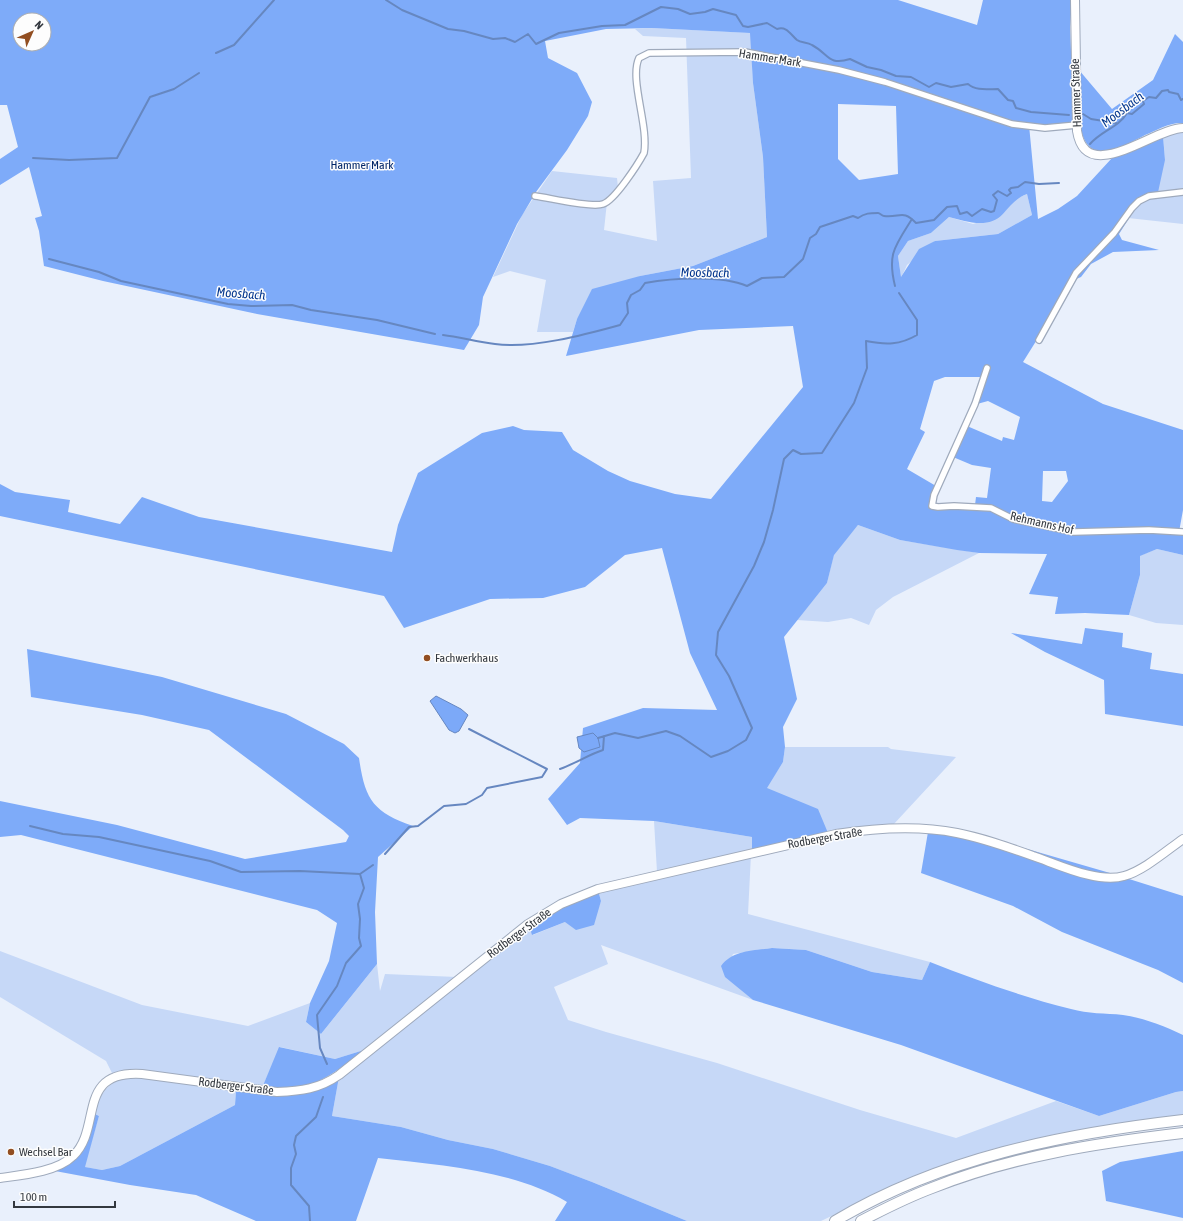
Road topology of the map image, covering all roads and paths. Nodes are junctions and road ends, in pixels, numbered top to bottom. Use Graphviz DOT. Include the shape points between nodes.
graph roads {
  1 [pos="1075,0"];
  2 [pos="1077,125"];
  3 [pos="1183,128"];
  4 [pos="1183,192"];
  5 [pos="535,196"];
  6 [pos="1039,340"];
  7 [pos="987,368"];
  8 [pos="1183,532"];
  9 [pos="1183,839"];
  10 [pos="1183,1120"];
  11 [pos="1183,1133"];
  12 [pos="0,1178"];
  13 [pos="835,1221"];
  14 [pos="861,1221"];
  1 -- 2 [label="street, Hammer Straße"];
  2 -- 3 [label="street, Hammer Straße" via="1083,149 1102,155 1124,150 1169,129"];
  2 -- 5 [label="street, Hammer Mark" via="1045,128 1012,124 886,82 745,52 649,53 639,58 636,64 644,153 615,194 605,204 593,205"];
  4 -- 6 [label="street" via="1149,196 1132,208 1114,233 1076,273"];
  7 -- 8 [label="street, Rehmanns Hof" via="976,404 934,495 932,506 991,508 1013,519 1074,532"];
  9 -- 12 [label="street, Rodberger Straße" via="1124,876 1105,878 956,833 917,828 858,831 820,837 598,889 561,904 532,921 339,1075 323,1085 298,1091 277,1092 142,1074 122,1075 107,1082 98,1093 91,1108 83,1142 71,1158 35,1173"];
  10 -- 13 [label="highway" via="1078,1135 1022,1146 968,1161 889,1193"];
  11 -- 14 [label="highway" via="1080,1147 988,1169 932,1188"];
}
